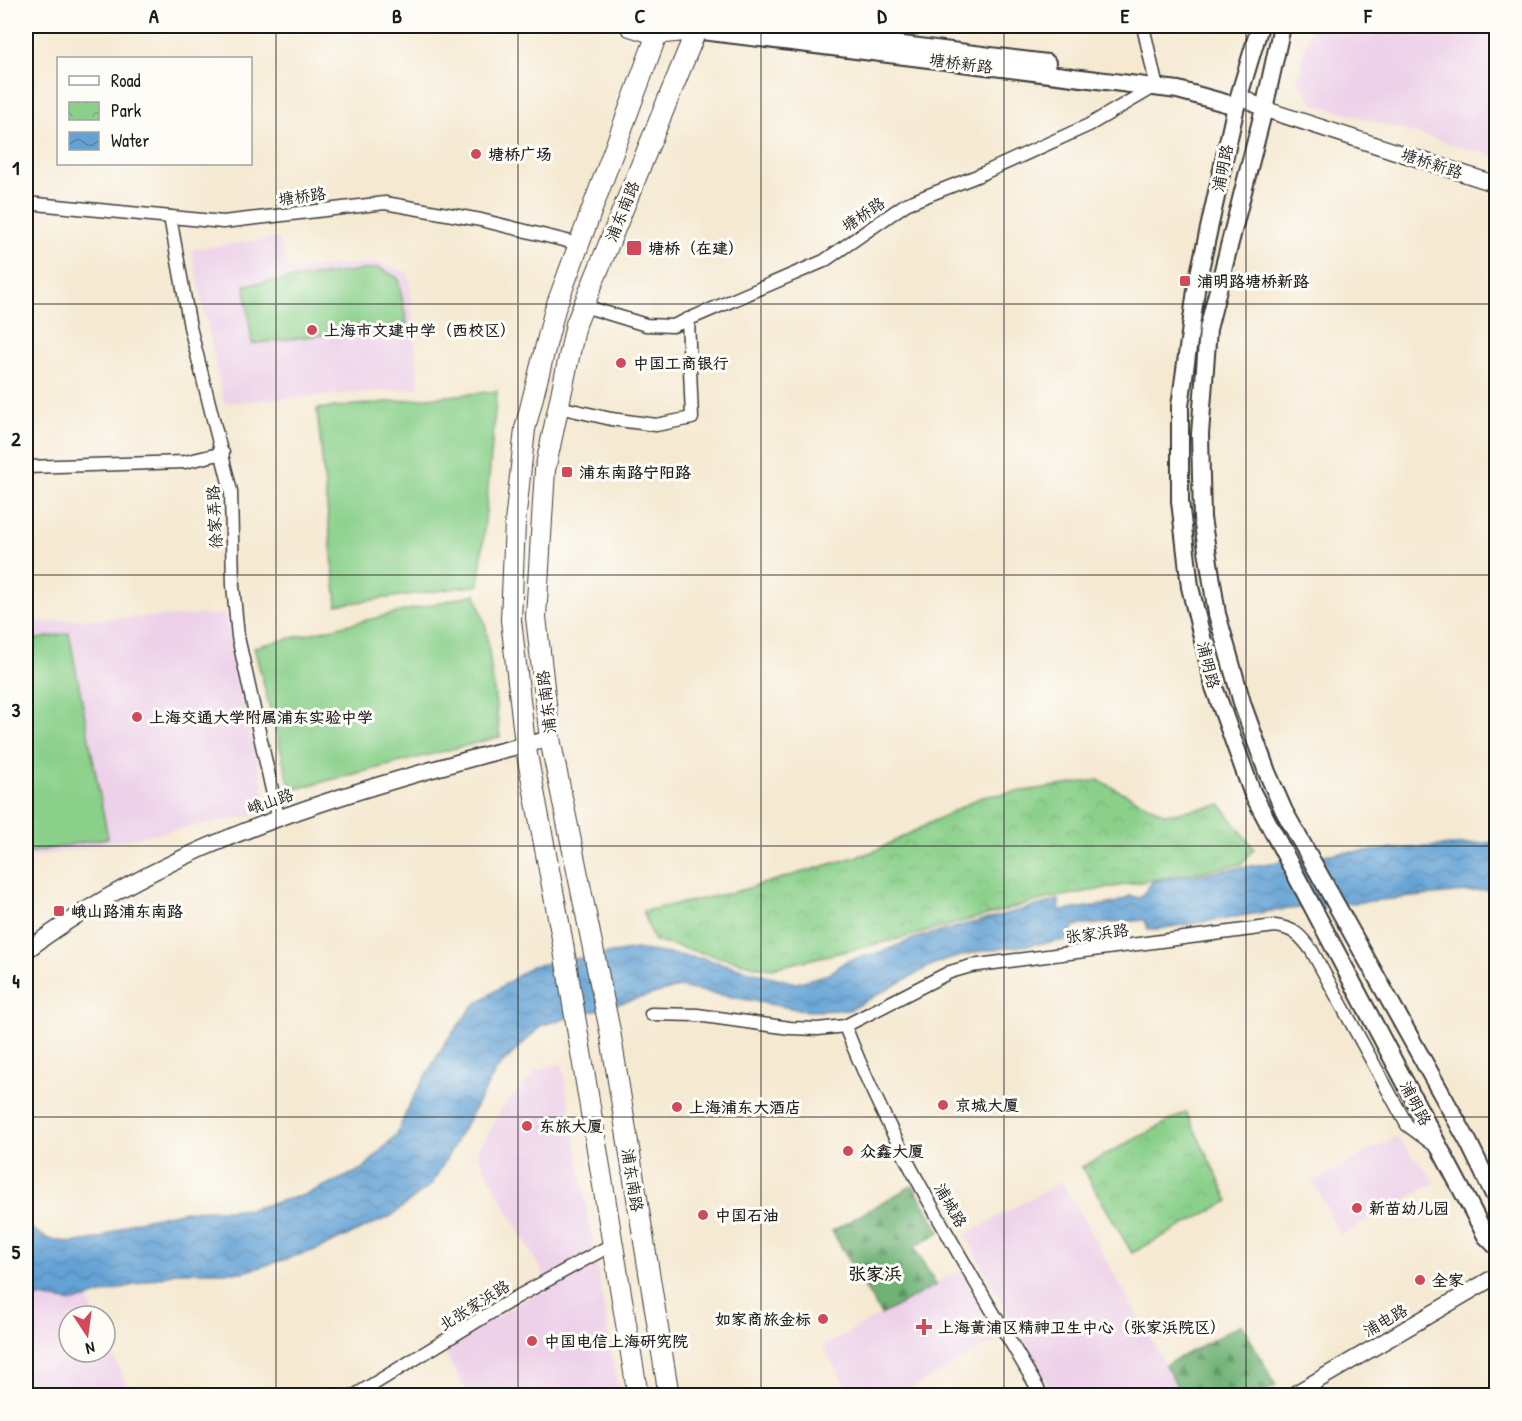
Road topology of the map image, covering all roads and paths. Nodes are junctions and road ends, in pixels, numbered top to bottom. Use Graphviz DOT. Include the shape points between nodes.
graph roads {
  1 [pos="630,26"];
  2 [pos="753,26"];
  3 [pos="1143,26"];
  4 [pos="1260,26"];
  5 [pos="1281,26"];
  6 [pos="696,28"];
  7 [pos="658,30"];
  8 [pos="1154,83"];
  9 [pos="1238,101"];
  10 [pos="1264,109"];
  11 [pos="1497,184"];
  12 [pos="26,203"];
  13 [pos="170,217"];
  14 [pos="579,244"];
  15 [pos="584,306"];
  16 [pos="688,319"];
  17 [pos="559,407"];
  18 [pos="223,453"];
  19 [pos="26,467"];
  20 [pos="550,739"];
  21 [pos="525,744"];
  22 [pos="278,817"];
  23 [pos="26,951"];
  24 [pos="651,1014"];
  25 [pos="844,1026"];
  26 [pos="1441,1150"];
  27 [pos="1497,1198"];
  28 [pos="613,1244"];
  29 [pos="1497,1246"];
  30 [pos="1497,1276"];
  31 [pos="354,1395"];
  32 [pos="638,1395"];
  33 [pos="669,1395"];
  34 [pos="1042,1395"];
  35 [pos="1291,1395"];
  1 -- 7 [label="main road"];
  2 -- 8 [label="main road, 塘桥新路" via="989,54"];
  3 -- 8 [label="street"];
  4 -- 9 [label="main road, 浦明路"];
  5 -- 10 [label="main road, 浦明路"];
  6 -- 7 [label="main road, 塘桥新路"];
  6 -- 8 [label="main road, 塘桥新路"];
  6 -- 15 [label="main road, 浦东南路"];
  7 -- 14 [label="main road, 浦东南路"];
  8 -- 9 [label="main road, 塘桥新路"];
  8 -- 16 [label="street, 塘桥路" via="1089,125 906,204 824,261"];
  9 -- 10 [label="street, 塘桥新路"];
  9 -- 26 [label="main road, 浦明路" via="1197,283 1180,406 1180,501 1190,586 1214,687 1252,792"];
  10 -- 11 [label="street, 塘桥新路"];
  10 -- 27 [label="main road, 浦明路" via="1208,329 1200,446 1202,518 1217,614 1243,706 1284,811"];
  12 -- 13 [label="street, 塘桥路"];
  13 -- 14 [label="street, 塘桥路" via="234,222 384,203 481,220"];
  13 -- 18 [label="street, 徐家弄路" via="190,327"];
  14 -- 21 [label="main road, 浦东南路" via="555,309 525,429 516,511 511,620"];
  15 -- 16 [label="street, 塘桥路" via="646,325 673,326"];
  15 -- 17 [label="main road, 浦东南路" via="576,324"];
  16 -- 17 [label="street" via="692,418 656,425"];
  17 -- 20 [label="main road, 浦东南路" via="545,470 536,617"];
  18 -- 19 [label="street" via="185,462"];
  18 -- 22 [label="street, 徐家弄路" via="231,491 238,637"];
  20 -- 21 [label="street, 峨山路"];
  20 -- 33 [label="main road, 浦东南路" via="610,1031"];
  21 -- 22 [label="street, 峨山路"];
  21 -- 28 [label="main road, 浦东南路"];
  22 -- 23 [label="street, 峨山路" via="152,870 65,922"];
  24 -- 25 [label="street, 张家浜路" via="698,1015 790,1028"];
  25 -- 26 [label="street, 张家浜路" via="950,972 971,966 1288,927 1312,951 1407,1125"];
  25 -- 34 [label="street, 浦城路" via="908,1163"];
  26 -- 29 [label="main road, 浦明路" via="1486,1236"];
  28 -- 31 [label="street, 北张家浜路"];
  28 -- 32 [label="main road, 浦东南路"];
  30 -- 35 [label="street, 浦电路"];
}
